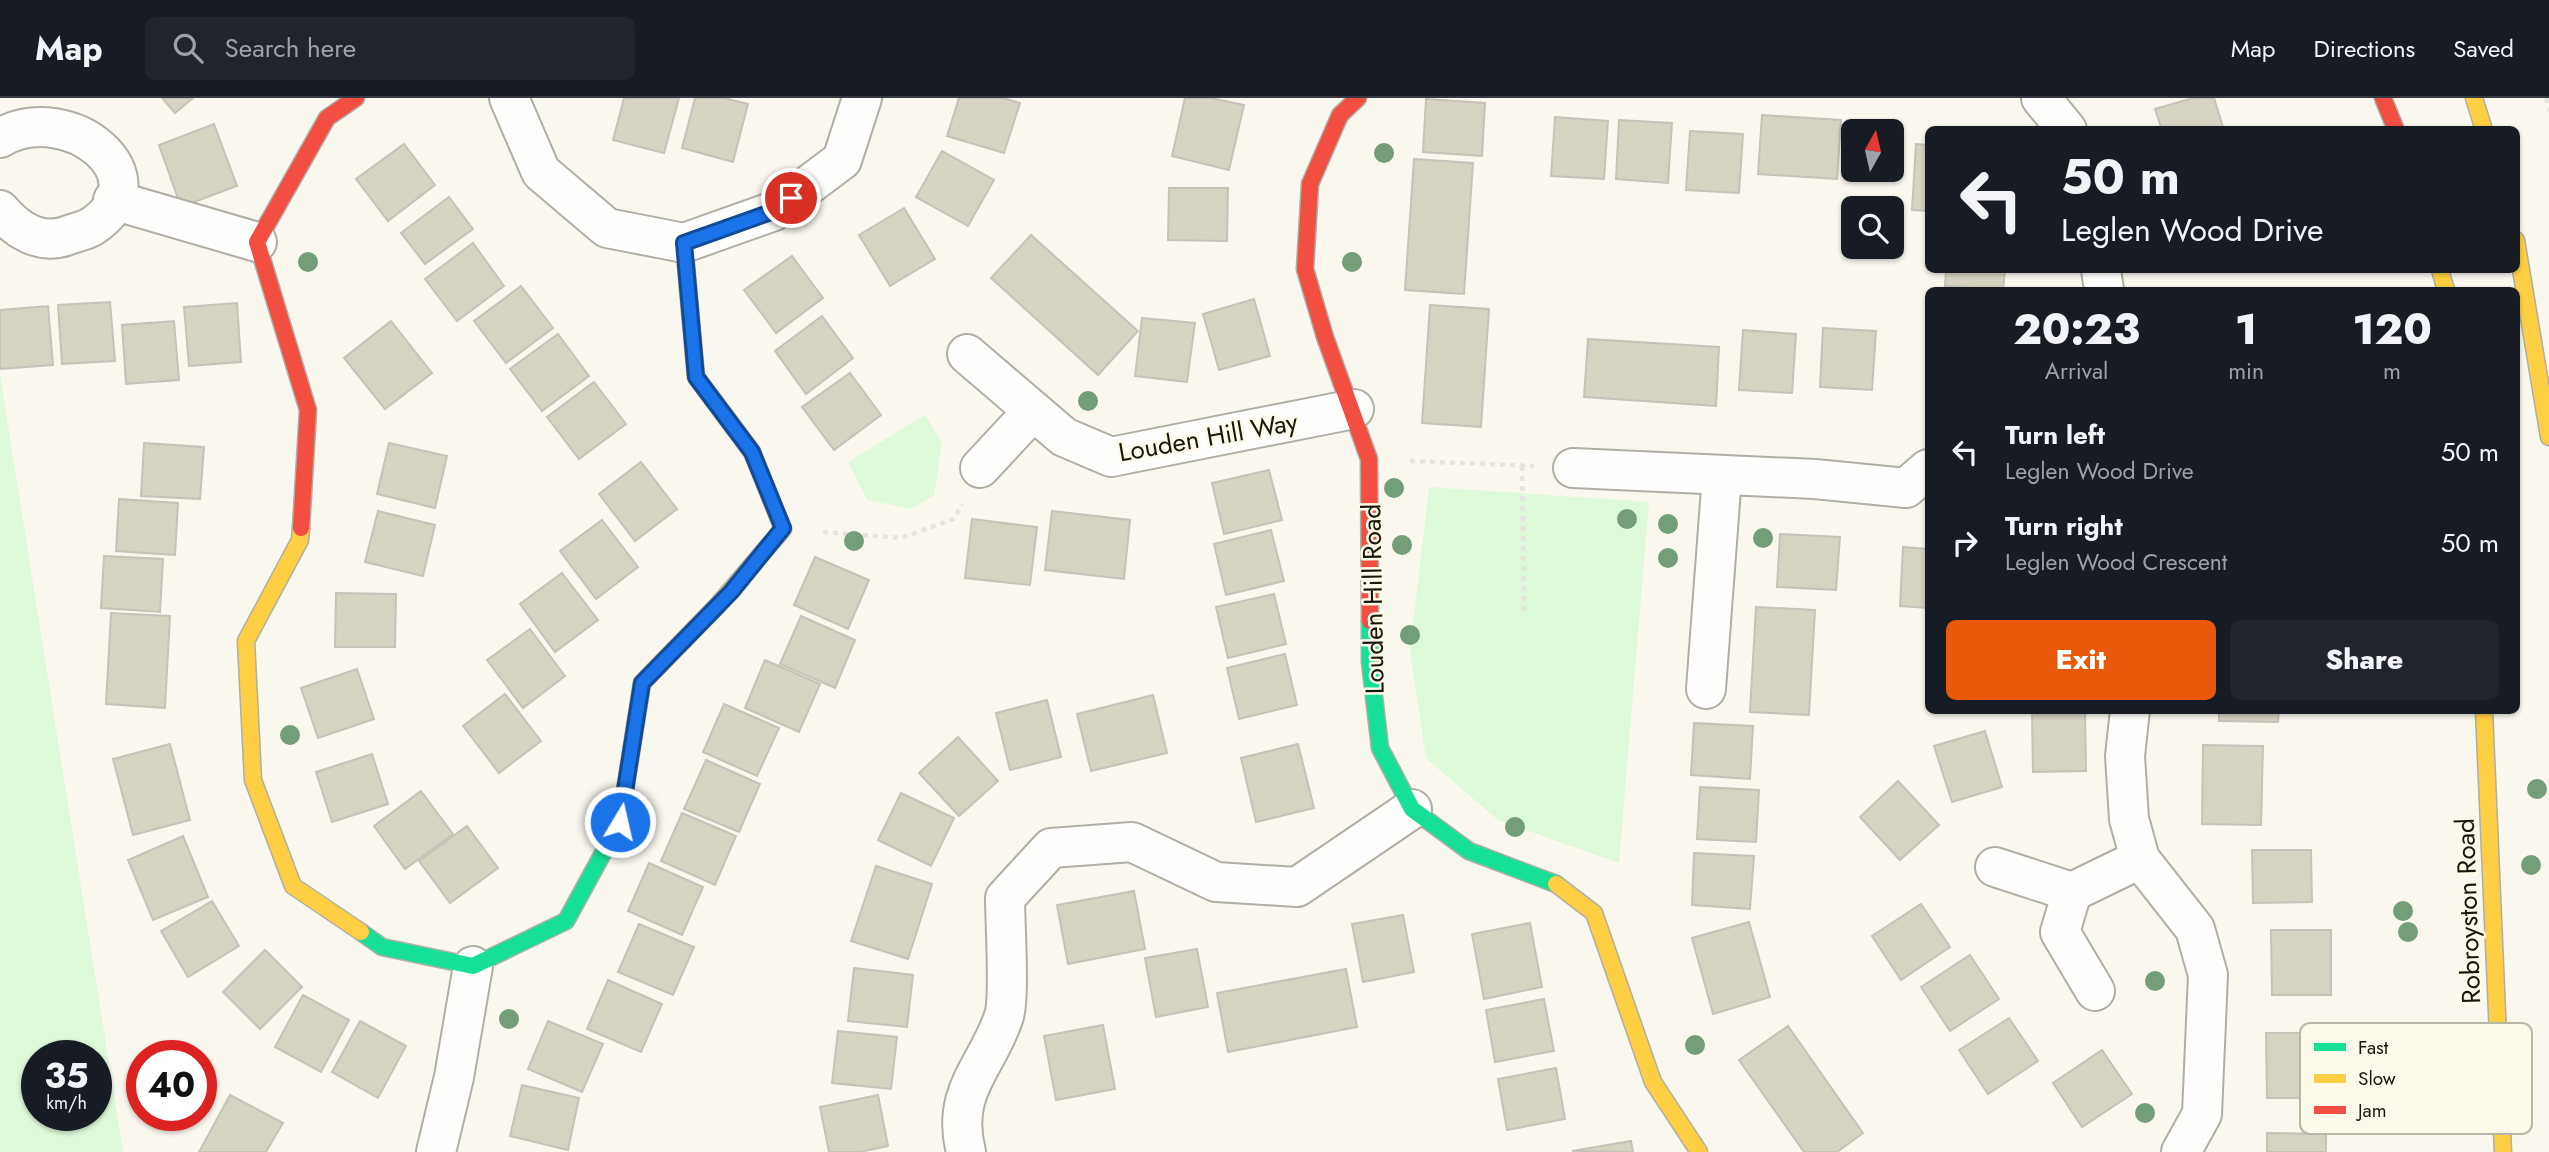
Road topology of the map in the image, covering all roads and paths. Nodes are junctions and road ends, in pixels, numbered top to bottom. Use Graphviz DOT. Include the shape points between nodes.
graph roads {
  1 [pos="356,98"];
  2 [pos="509,98"];
  3 [pos="862,98"];
  4 [pos="1358,98"];
  5 [pos="2041,98"];
  6 [pos="2383,98"];
  7 [pos="2474,98"];
  8 [pos="2546,98"];
  9 [pos="2549,111"];
  10 [pos="2064,126"];
  11 [pos="2394,126"];
  12 [pos="2483,126"];
  13 [pos="0,138"];
  14 [pos="113,200"];
  15 [pos="0,210"];
  16 [pos="257,242"];
  17 [pos="684,243"];
  18 [pos="2520,264"];
  19 [pos="967,354"];
  20 [pos="1354,409"];
  21 [pos="1033,411"];
  22 [pos="2549,437"];
  23 [pos="1369,459"];
  24 [pos="1522,466"];
  25 [pos="979,468"];
  26 [pos="1573,468"];
  27 [pos="1925,472"];
  28 [pos="1722,475"];
  29 [pos="783,528"];
  30 [pos="1524,614"];
  31 [pos="1706,689"];
  32 [pos="2130,714"];
  33 [pos="2484,714"];
  34 [pos="1412,809"];
  35 [pos="2140,859"];
  36 [pos="1995,867"];
  37 [pos="2072,892"];
  38 [pos="473,966"];
  39 [pos="2095,991"];
  40 [pos="2497,1023"];
  41 [pos="2502,1134"];
  42 [pos="436,1152"];
  43 [pos="966,1152"];
  44 [pos="1699,1152"];
  45 [pos="2181,1152"];
  46 [pos="2503,1152"];
  1 -- 16 [label="street" via="327,118"];
  2 -- 17 [label="street" via="541,172 607,228"];
  3 -- 17 [label="street" via="842,160 774,211"];
  4 -- 20 [label="street, Louden Hill Road" via="1340,115 1310,184 1306,269 1325,337"];
  5 -- 10 [label="street"];
  6 -- 11 [label="street"];
  7 -- 12 [label="street"];
  8 -- 9 [label="path"];
  13 -- 14 [label="street" via="13,121 50,108 82,115 101,129 116,155 118,178"];
  14 -- 15 [label="street" via="90,227 57,239 27,234"];
  14 -- 16 [label="street"];
  16 -- 38 [label="street" via="308,410 300,540 246,641 253,780 293,886 382,947"];
  17 -- 29 [label="street" via="696,377 752,452"];
  18 -- 22 [label="street"];
  19 -- 21 [label="street, Louden Hill Way"];
  20 -- 21 [label="street, Louden Hill Way" via="1111,457 1064,437"];
  20 -- 23 [label="street, Louden Hill Road"];
  21 -- 25 [label="street"];
  23 -- 24 [label="path"];
  23 -- 34 [label="street, Louden Hill Road" via="1370,662 1380,748"];
  24 -- 26 [label="path"];
  24 -- 30 [label="path"];
  25 -- 29 [label="path" via="954,519 901,538"];
  26 -- 28 [label="street"];
  27 -- 28 [label="street" via="1906,488"];
  28 -- 31 [label="street"];
  29 -- 38 [label="street" via="731,592 642,683 620,822 566,921"];
  32 -- 35 [label="street" via="2125,755 2129,819"];
  33 -- 40 [label="street, Robroyston Road"];
  34 -- 43 [label="street" via="1297,887 1216,882 1132,842 1051,848 1005,898 1005,1014 967,1088"];
  34 -- 44 [label="street, Louden Hill Road" via="1469,851 1556,884 1594,913 1653,1082"];
  35 -- 37 [label="street"];
  35 -- 45 [label="street" via="2195,929 2208,975 2202,1114"];
  36 -- 37 [label="street"];
  37 -- 39 [label="street" via="2060,932"];
  38 -- 42 [label="street"];
  41 -- 46 [label="street, Robroyston Road"];
}
